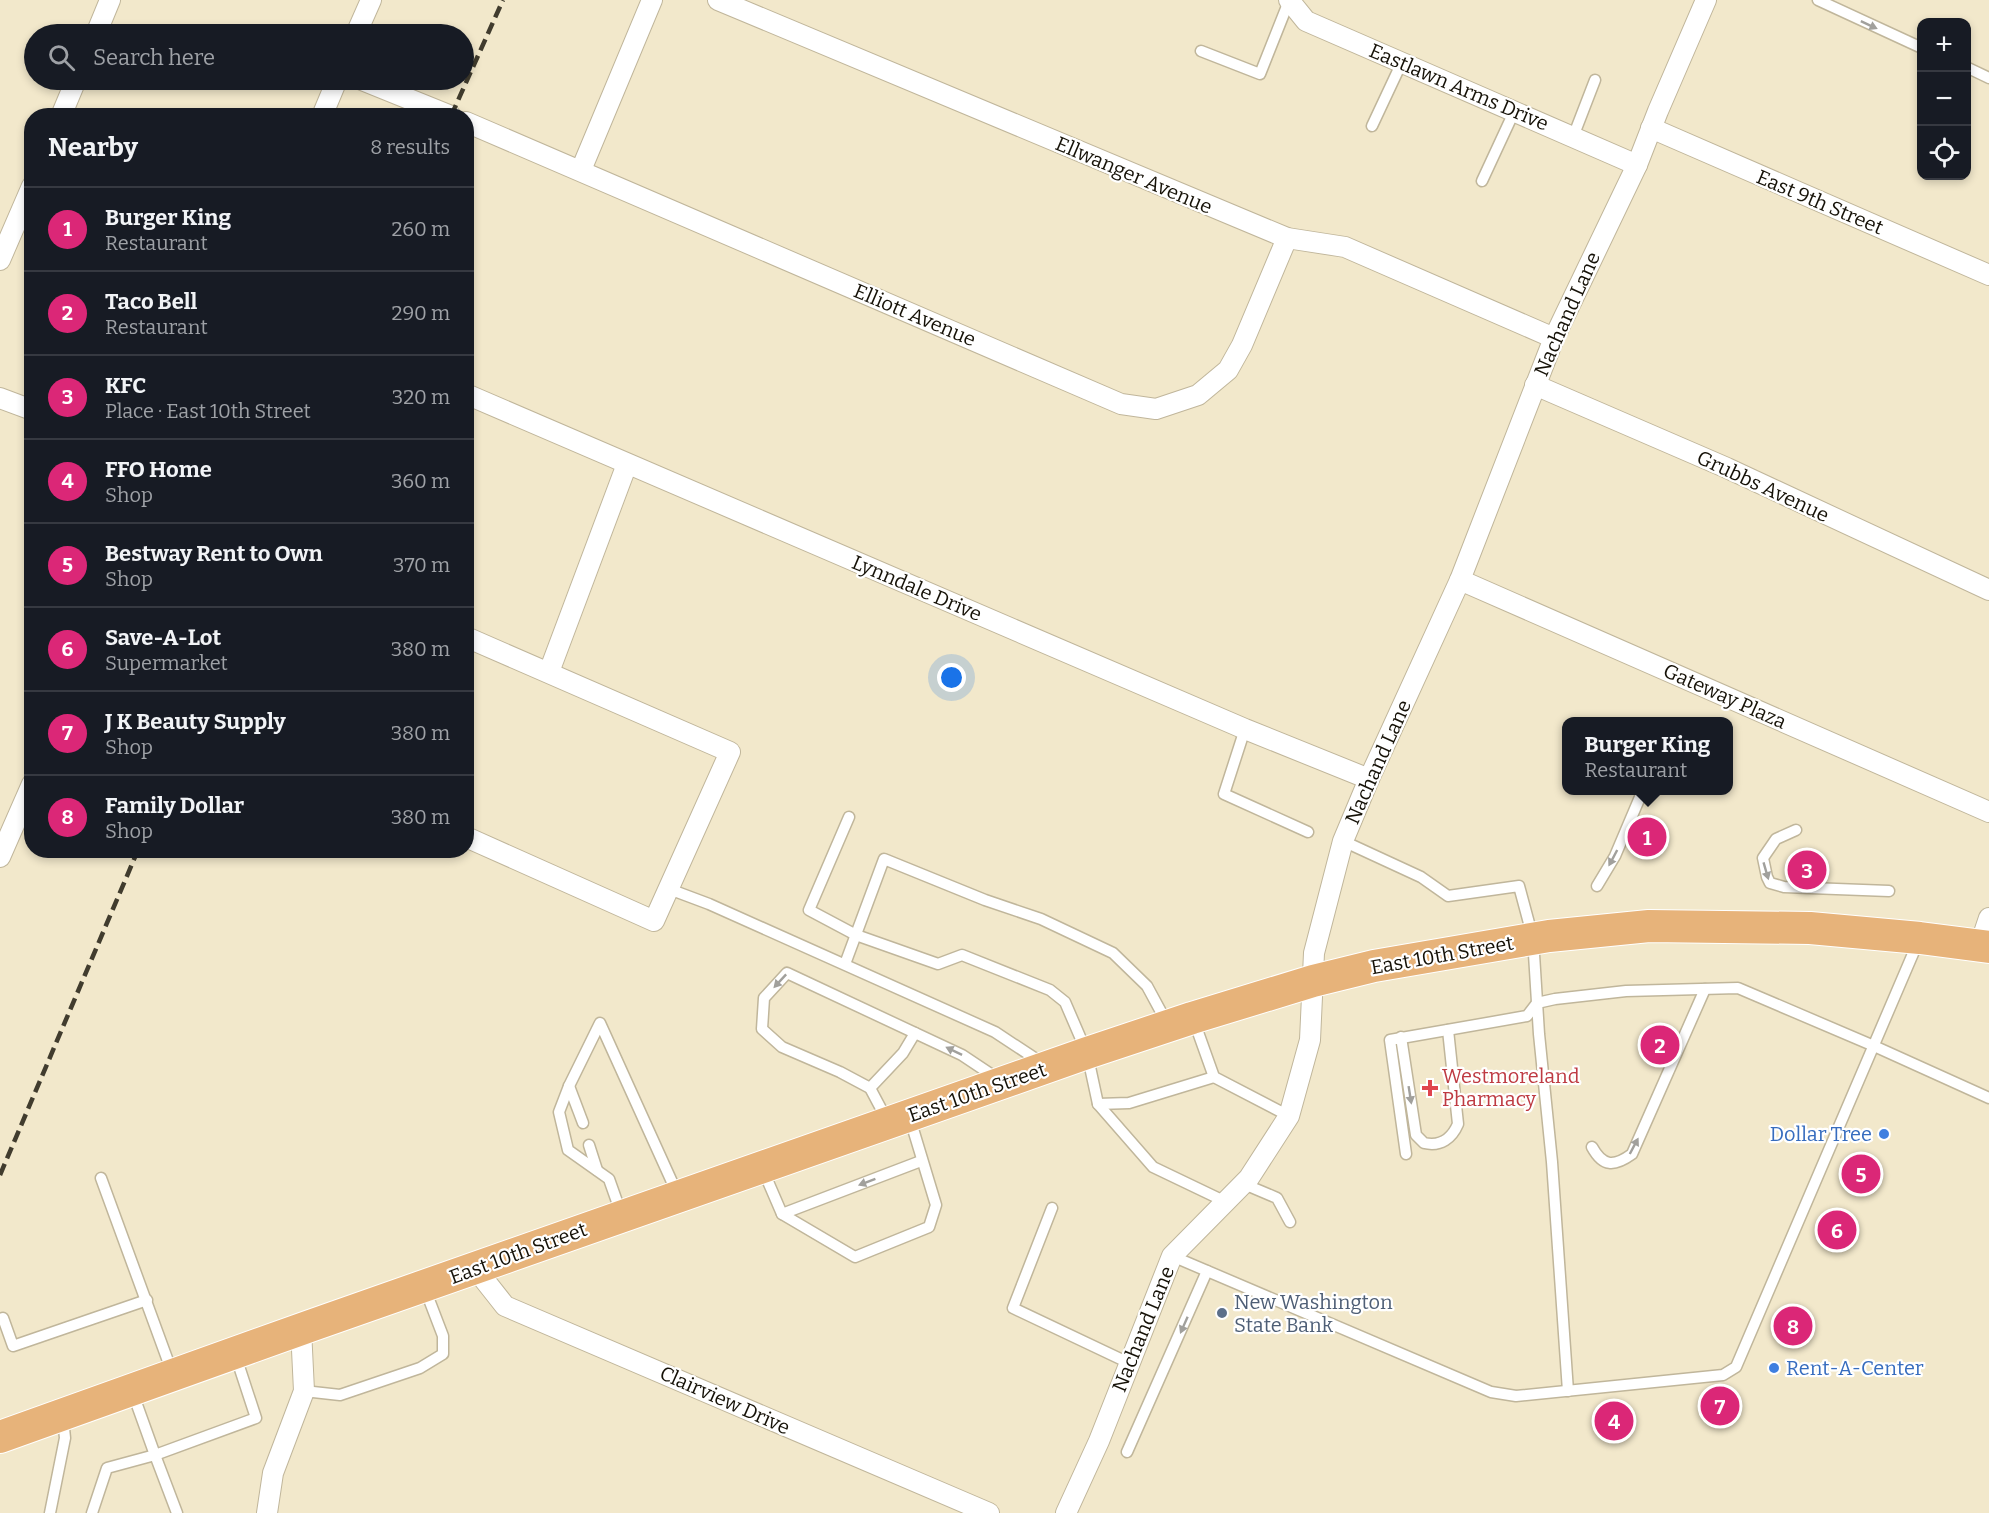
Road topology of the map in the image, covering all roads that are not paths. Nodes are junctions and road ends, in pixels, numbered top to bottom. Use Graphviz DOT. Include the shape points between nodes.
graph roads {
  1 [pos="110,0"];
  2 [pos="371,0"];
  3 [pos="652,0"];
  4 [pos="718,0"];
  5 [pos="1706,0"];
  6 [pos="1818,0"];
  7 [pos="1289,1"];
  8 [pos="100,24"];
  9 [pos="360,24"];
  10 [pos="1917,46"];
  11 [pos="1201,51"];
  12 [pos="1402,62"];
  13 [pos="1971,69"];
  14 [pos="1989,78"];
  15 [pos="1595,80"];
  16 [pos="72,90"];
  17 [pos="333,90"];
  18 [pos="387,90"];
  19 [pos="64,108"];
  20 [pos="325,108"];
  21 [pos="431,108"];
  22 [pos="1514,112"];
  23 [pos="474,125"];
  24 [pos="1372,126"];
  25 [pos="1651,128"];
  26 [pos="1572,137"];
  27 [pos="1637,165"];
  28 [pos="581,170"];
  29 [pos="1482,181"];
  30 [pos="24,204"];
  31 [pos="1287,238"];
  32 [pos="0,260"];
  33 [pos="1989,275"];
  34 [pos="1554,338"];
  35 [pos="1535,385"];
  36 [pos="474,397"];
  37 [pos="0,398"];
  38 [pos="24,407"];
  39 [pos="627,464"];
  40 [pos="1460,580"];
  41 [pos="1989,590"];
  42 [pos="474,641"];
  43 [pos="549,672"];
  44 [pos="1245,729"];
  45 [pos="1369,778"];
  46 [pos="1641,795"];
  47 [pos="24,802"];
  48 [pos="1989,812"];
  49 [pos="849,817"];
  50 [pos="1796,830"];
  51 [pos="1308,832"];
  52 [pos="474,841"];
  53 [pos="1343,841"];
  54 [pos="0,857"];
  55 [pos="1597,886"];
  56 [pos="669,889"];
  57 [pos="1889,891"];
  58 [pos="856,935"];
  59 [pos="1986,937"];
  60 [pos="1533,938"];
  61 [pos="1920,938"];
  62 [pos="845,964"];
  63 [pos="1313,981"];
  64 [pos="1705,989"];
  65 [pos="1537,1003"];
  66 [pos="1181,1022"];
  67 [pos="1448,1030"];
  68 [pos="915,1033"];
  69 [pos="1401,1037"];
  70 [pos="1874,1046"];
  71 [pos="1087,1053"];
  72 [pos="1047,1067"];
  73 [pos="1214,1077"];
  74 [pos="1003,1082"];
  75 [pos="568,1086"];
  76 [pos="870,1088"];
  77 [pos="1989,1098"];
  78 [pos="1098,1104"];
  79 [pos="1289,1116"];
  80 [pos="899,1119"];
  81 [pos="583,1123"];
  82 [pos="589,1145"];
  83 [pos="1592,1147"];
  84 [pos="1406,1154"];
  85 [pos="921,1161"];
  86 [pos="762,1167"];
  87 [pos="597,1171"];
  88 [pos="101,1178"];
  89 [pos="1249,1178"];
  90 [pos="678,1197"];
  91 [pos="1224,1201"];
  92 [pos="1052,1208"];
  93 [pos="782,1214"];
  94 [pos="623,1216"];
  95 [pos="1290,1222"];
  96 [pos="1172,1256"];
  97 [pos="475,1268"];
  98 [pos="1207,1271"];
  99 [pos="424,1287"];
  100 [pos="147,1300"];
  101 [pos="0,1319"];
  102 [pos="301,1329"];
  103 [pos="235,1353"];
  104 [pos="1129,1363"];
  105 [pos="174,1376"];
  106 [pos="132,1390"];
  107 [pos="304,1391"];
  108 [pos="1568,1391"];
  109 [pos="62,1416"];
  110 [pos="0,1437"];
  111 [pos="1127,1452"];
  112 [pos="155,1455"];
  113 [pos="50,1513"];
  114 [pos="92,1513"];
  115 [pos="177,1513"];
  116 [pos="267,1513"];
  117 [pos="989,1513"];
  118 [pos="1066,1513"];
  1 -- 8 [label="street"];
  2 -- 9 [label="street"];
  3 -- 28 [label="street"];
  4 -- 31 [label="street, Ellwanger Avenue"];
  5 -- 25 [label="street, Nachand Lane"];
  6 -- 10 [label="lane, one-way"];
  7 -- 11 [label="lane" via="1260,74"];
  7 -- 12 [label="street, Eastlawn Arms Drive" via="1306,21"];
  12 -- 22 [label="street, Eastlawn Arms Drive"];
  12 -- 24 [label="lane"];
  13 -- 14 [label="lane"];
  15 -- 26 [label="lane"];
  16 -- 19 [label="street"];
  17 -- 20 [label="street"];
  18 -- 21 [label="street"];
  22 -- 26 [label="street, Eastlawn Arms Drive"];
  22 -- 29 [label="lane"];
  23 -- 28 [label="street, Elliott Avenue"];
  25 -- 27 [label="street, Nachand Lane"];
  25 -- 33 [label="street, East 9th Street"];
  26 -- 27 [label="street, Eastlawn Arms Drive"];
  27 -- 34 [label="street, Nachand Lane"];
  28 -- 31 [label="street, Elliott Avenue" via="1121,404 1156,409 1198,394 1228,369"];
  30 -- 32 [label="street"];
  31 -- 34 [label="street, Ellwanger Avenue" via="1345,247"];
  34 -- 35 [label="street, Nachand Lane"];
  35 -- 40 [label="street, Nachand Lane"];
  35 -- 41 [label="street, Grubbs Avenue" via="1727,468"];
  36 -- 39 [label="street, Lynndale Drive"];
  37 -- 38 [label="street"];
  39 -- 43 [label="street"];
  39 -- 44 [label="street, Lynndale Drive"];
  40 -- 45 [label="street, Nachand Lane"];
  40 -- 48 [label="street, Gateway Plaza"];
  42 -- 43 [label="street"];
  43 -- 56 [label="street" via="730,752"];
  44 -- 45 [label="street, Lynndale Drive"];
  44 -- 51 [label="lane" via="1224,794"];
  45 -- 53 [label="street, Nachand Lane"];
  46 -- 55 [label="lane, one-way" via="1615,856"];
  47 -- 54 [label="street"];
  49 -- 58 [label="lane" via="809,910"];
  50 -- 57 [label="lane, one-way" via="1776,839 1763,858 1770,883 1784,887"];
  52 -- 56 [label="street" via="654,921"];
  53 -- 60 [label="lane" via="1421,877 1448,896 1519,886"];
  53 -- 63 [label="street, Nachand Lane" via="1314,953"];
  56 -- 62 [label="lane"];
  58 -- 62 [label="lane"];
  58 -- 66 [label="lane" via="884,859 1041,919 1113,953"];
  58 -- 71 [label="lane" via="938,964 962,955 1050,990 1065,1002"];
  59 -- 61 [label="main road, East 10th Street"];
  60 -- 61 [label="main road, East 10th Street" via="1649,926 1810,928"];
  60 -- 63 [label="main road, East 10th Street" via="1374,966"];
  60 -- 65 [label="lane"];
  61 -- 70 [label="lane"];
  62 -- 72 [label="lane" via="995,1032"];
  63 -- 66 [label="main road, East 10th Street"];
  63 -- 79 [label="street, Nachand Lane" via="1310,1040"];
  64 -- 65 [label="lane" via="1626,992"];
  64 -- 70 [label="lane" via="1738,988"];
  83 -- 64 [label="lane, one-way" via="1598,1157 1612,1163 1632,1154"];
  65 -- 67 [label="lane" via="1527,1016"];
  65 -- 108 [label="lane"];
  66 -- 71 [label="main road, East 10th Street"];
  66 -- 73 [label="lane"];
  67 -- 69 [label="lane"];
  69 -- 67 [label="lane, one-way" via="1416,1135 1431,1145 1454,1134 1458,1124"];
  74 -- 68 [label="lane, one-way" via="962,1055"];
  68 -- 76 [label="lane" via="903,1053"];
  68 -- 76 [label="lane, one-way" via="787,973 764,998 762,1029 782,1047"];
  69 -- 84 [label="lane" via="1390,1040"];
  70 -- 77 [label="lane"];
  70 -- 108 [label="lane" via="1736,1368 1723,1375"];
  71 -- 72 [label="main road, East 10th Street"];
  71 -- 78 [label="lane"];
  72 -- 74 [label="main road, East 10th Street"];
  73 -- 78 [label="lane" via="1129,1103"];
  73 -- 79 [label="lane"];
  74 -- 80 [label="main road, East 10th Street"];
  75 -- 81 [label="lane"];
  75 -- 87 [label="lane" via="559,1112 568,1150"];
  75 -- 90 [label="lane" via="600,1023"];
  76 -- 80 [label="lane"];
  78 -- 91 [label="lane" via="1153,1167"];
  79 -- 89 [label="street, Nachand Lane"];
  80 -- 85 [label="lane"];
  80 -- 86 [label="main road, East 10th Street"];
  82 -- 87 [label="lane"];
  85 -- 93 [label="lane, one-way"];
  85 -- 93 [label="lane" via="936,1205 930,1227 855,1257"];
  86 -- 90 [label="main road, East 10th Street"];
  86 -- 93 [label="lane"];
  87 -- 94 [label="lane" via="609,1179"];
  88 -- 100 [label="lane"];
  89 -- 91 [label="street, Nachand Lane"];
  89 -- 95 [label="lane" via="1251,1187 1277,1198"];
  90 -- 94 [label="main road, East 10th Street"];
  91 -- 96 [label="street, Nachand Lane"];
  92 -- 104 [label="lane" via="1013,1308"];
  94 -- 97 [label="main road, East 10th Street"];
  96 -- 98 [label="lane"];
  96 -- 104 [label="street, Nachand Lane"];
  97 -- 99 [label="main road, East 10th Street"];
  97 -- 117 [label="street, Clairview Drive" via="506,1306"];
  98 -- 108 [label="lane" via="1491,1392 1516,1396"];
  98 -- 111 [label="lane, one-way"];
  99 -- 102 [label="main road, East 10th Street"];
  99 -- 107 [label="lane" via="443,1336 443,1354 420,1368 340,1395"];
  100 -- 101 [label="lane" via="13,1346 3,1318"];
  100 -- 105 [label="lane"];
  102 -- 103 [label="main road, East 10th Street"];
  102 -- 107 [label="street"];
  103 -- 105 [label="main road, East 10th Street"];
  103 -- 112 [label="lane" via="256,1418"];
  104 -- 118 [label="street, Nachand Lane"];
  105 -- 106 [label="main road, East 10th Street"];
  106 -- 109 [label="main road, East 10th Street"];
  106 -- 112 [label="lane"];
  107 -- 116 [label="street" via="273,1473"];
  109 -- 110 [label="main road, East 10th Street"];
  109 -- 113 [label="lane" via="65,1438"];
  112 -- 114 [label="lane" via="107,1468"];
  112 -- 115 [label="lane"];
}
